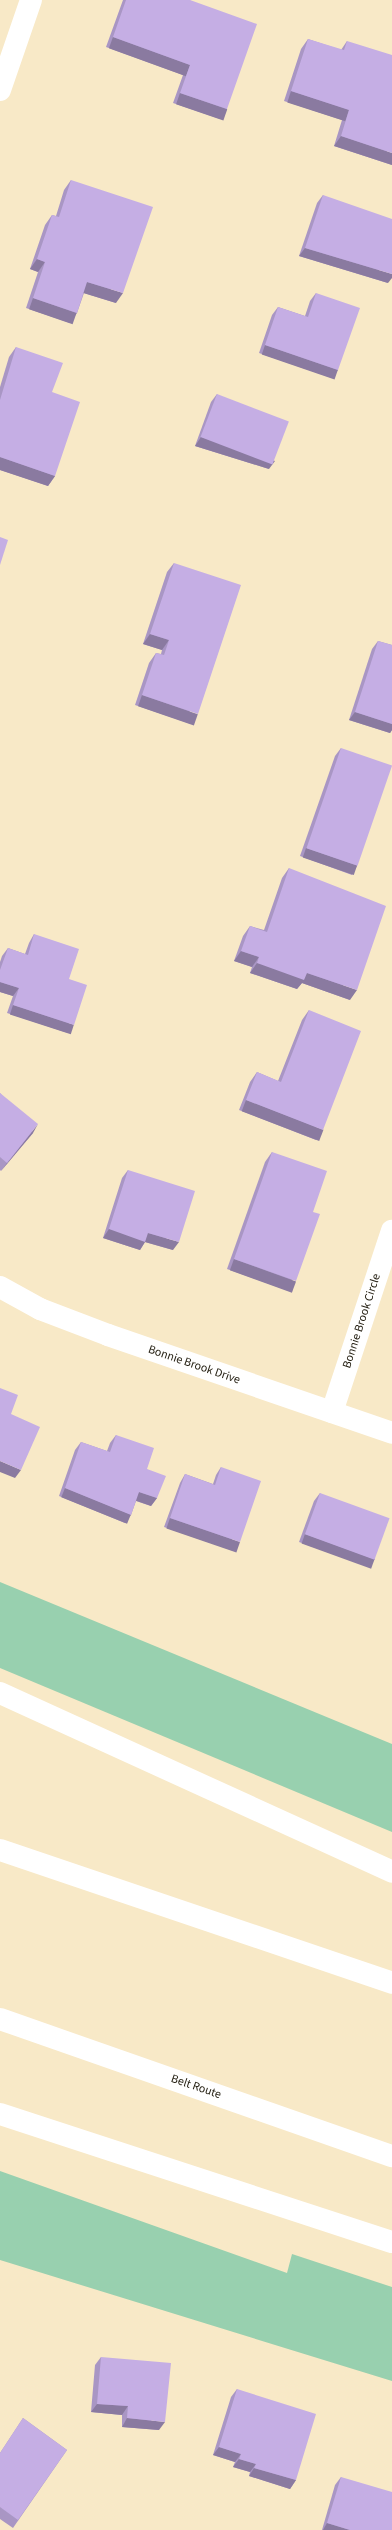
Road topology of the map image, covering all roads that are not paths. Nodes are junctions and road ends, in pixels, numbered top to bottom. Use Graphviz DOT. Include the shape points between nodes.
graph roads {
  1 [pos="31,0"];
  2 [pos="0,90"];
  3 [pos="392,1231"];
  4 [pos="0,1288"];
  5 [pos="332,1412"];
  6 [pos="392,1432"];
  7 [pos="0,1693"];
  8 [pos="0,1850"];
  9 [pos="392,1872"];
  10 [pos="392,1983"];
  11 [pos="0,2019"];
  12 [pos="0,2114"];
  13 [pos="392,2156"];
  14 [pos="392,2242"];
  1 -- 2 [label="main road"];
  3 -- 5 [label="main road, Bonnie Brook Circle"];
  4 -- 5 [label="main road, Bonnie Brook Drive" via="40,1309 108,1335"];
  5 -- 6 [label="main road, Bonnie Brook Drive"];
  7 -- 9 [label="main road"];
  8 -- 10 [label="main road"];
  11 -- 13 [label="main road, Belt Route"];
  12 -- 14 [label="main road"];
}
